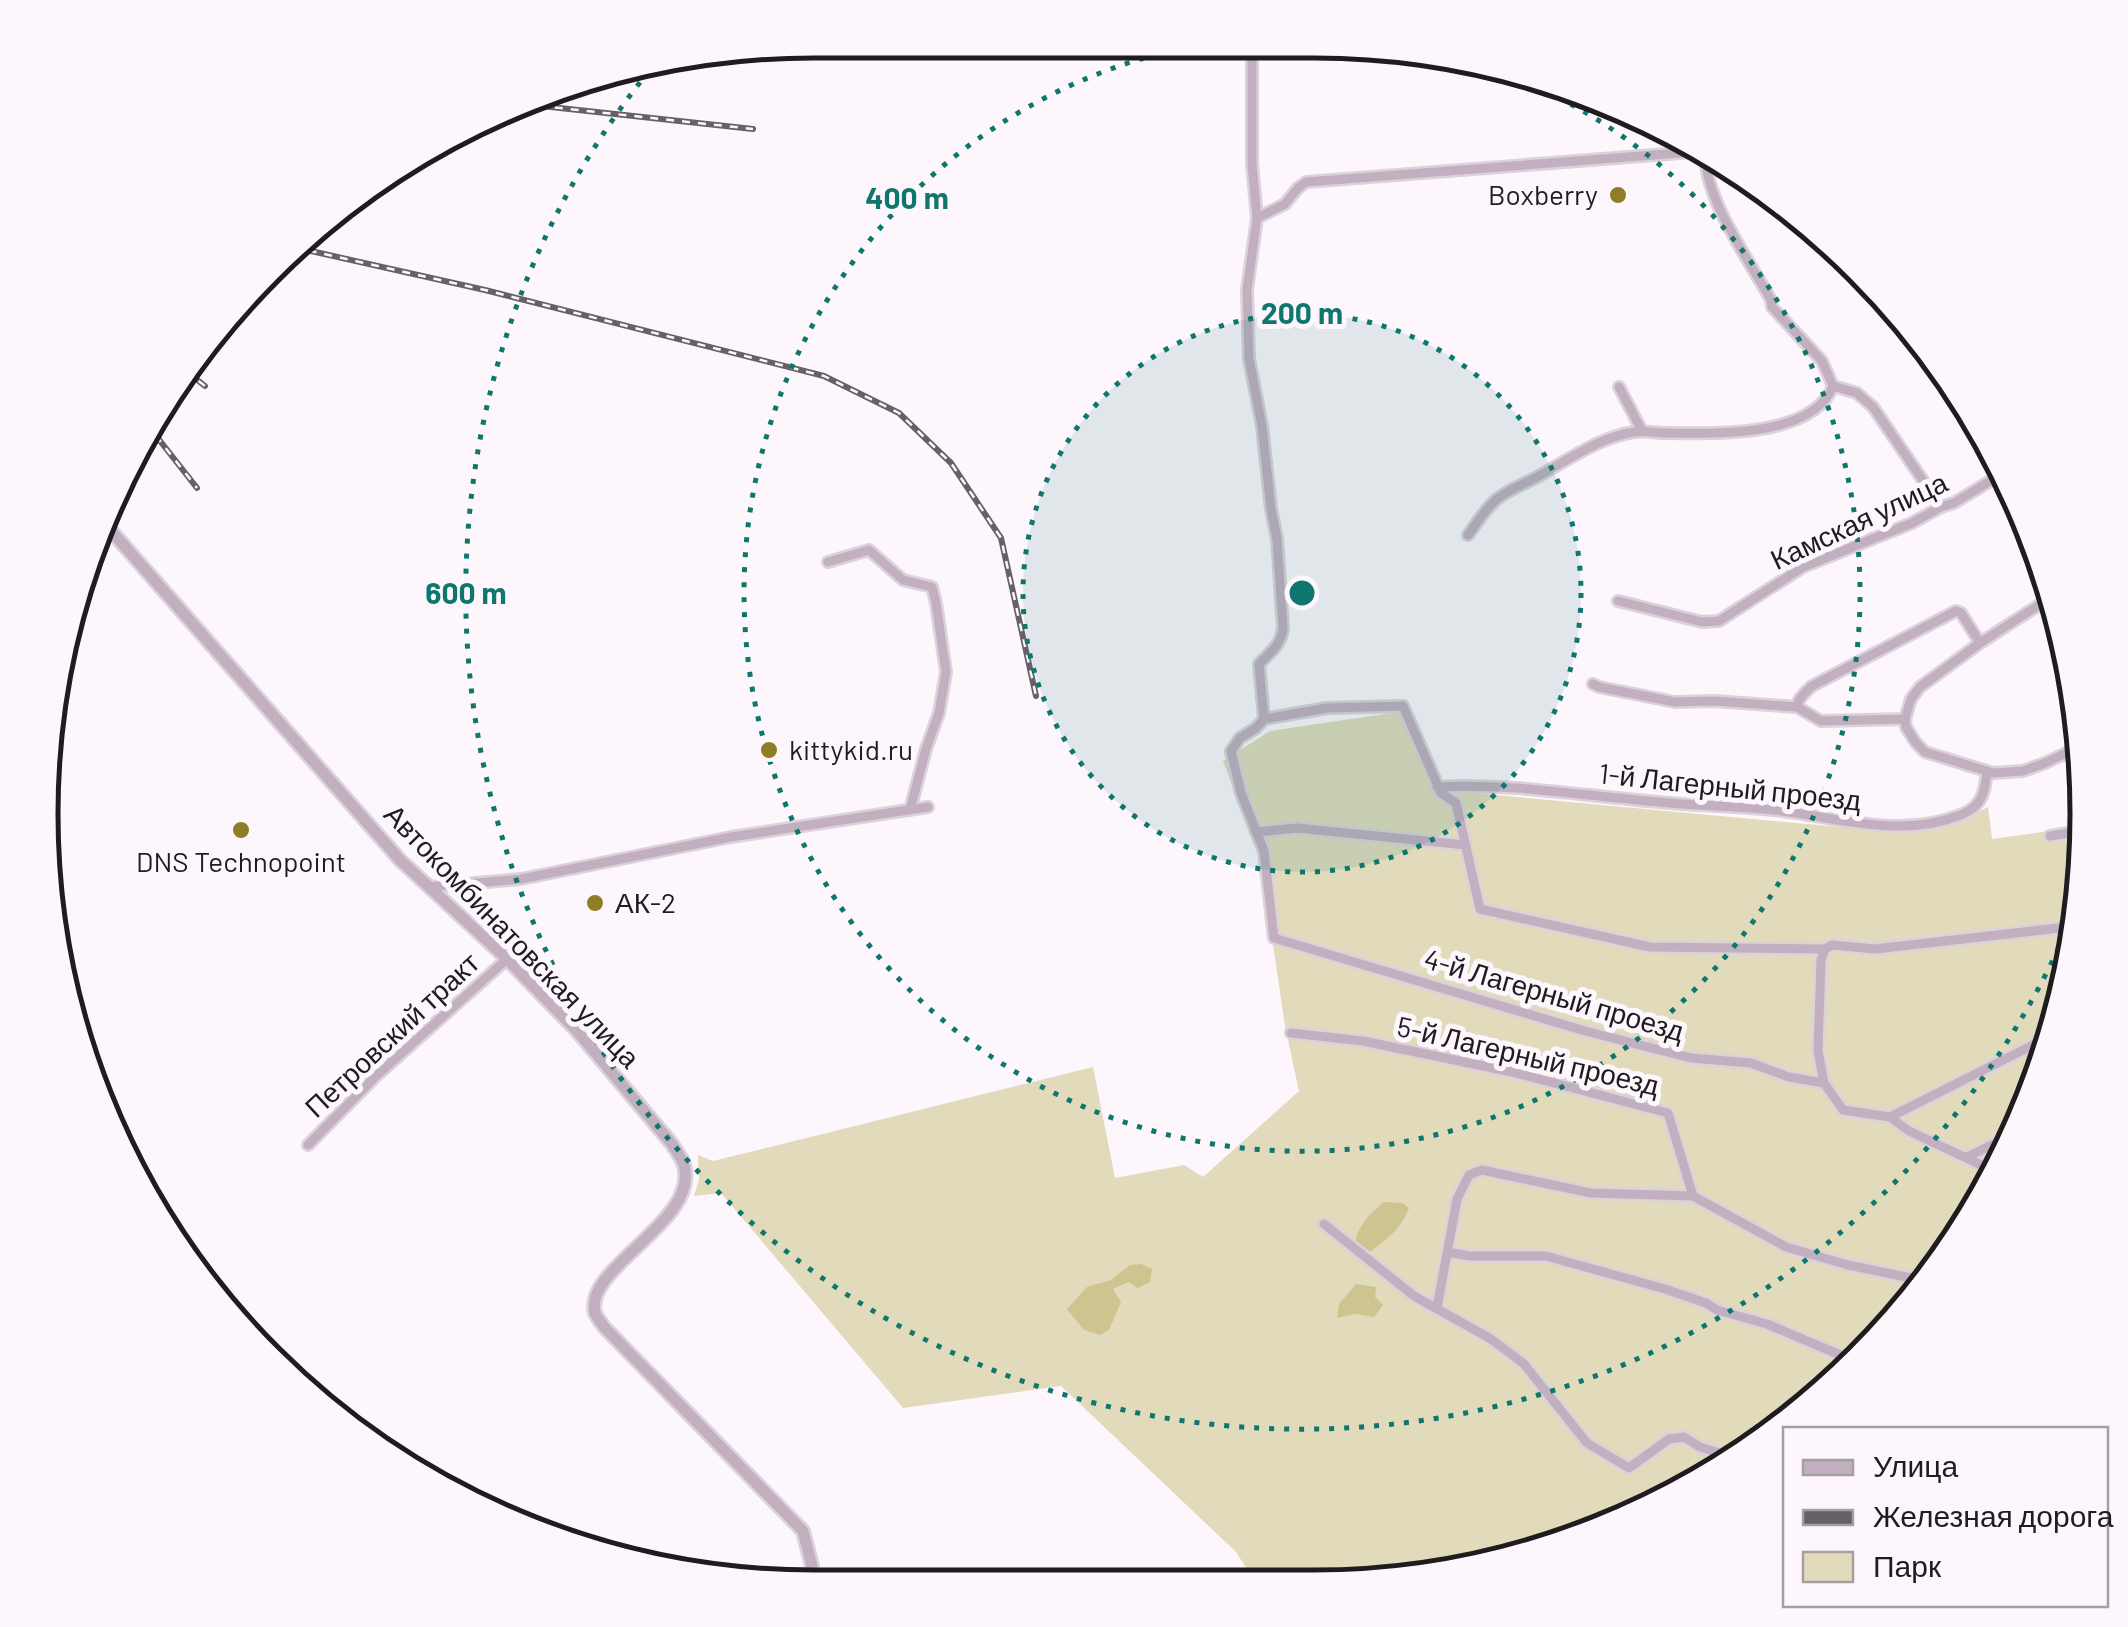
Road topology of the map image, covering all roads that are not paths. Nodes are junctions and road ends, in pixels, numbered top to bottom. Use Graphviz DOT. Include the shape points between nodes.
graph roads {
  1 [pos="1252,58"];
  2 [pos="1682,153"];
  3 [pos="1705,166"];
  4 [pos="1257,218"];
  5 [pos="1833,386"];
  6 [pos="1620,387"];
  7 [pos="1642,431"];
  8 [pos="1993,479"];
  9 [pos="1942,507"];
  10 [pos="112,532"];
  11 [pos="1468,535"];
  12 [pos="828,562"];
  13 [pos="1618,601"];
  14 [pos="2041,604"];
  15 [pos="1980,643"];
  16 [pos="1594,684"];
  17 [pos="1797,708"];
  18 [pos="1264,719"];
  19 [pos="1905,719"];
  20 [pos="2068,753"];
  21 [pos="1987,771"];
  22 [pos="1438,786"];
  23 [pos="928,807"];
  24 [pos="910,810"];
  25 [pos="1256,832"];
  26 [pos="2070,833"];
  27 [pos="2050,836"];
  28 [pos="1466,846"];
  29 [pos="430,887"];
  30 [pos="2061,928"];
  31 [pos="1829,947"];
  32 [pos="506,960"];
  33 [pos="1292,1032"];
  34 [pos="2034,1045"];
  35 [pos="1824,1083"];
  36 [pos="1890,1117"];
  37 [pos="1995,1144"];
  38 [pos="308,1145"];
  39 [pos="1968,1157"];
  40 [pos="1984,1165"];
  41 [pos="1693,1196"];
  42 [pos="1324,1224"];
  43 [pos="1448,1252"];
  44 [pos="1911,1278"];
  45 [pos="1437,1308"];
  46 [pos="1841,1355"];
  47 [pos="1718,1452"];
  48 [pos="811,1570"];
  1 -- 4 [label="street"];
  2 -- 4 [label="street" via="1306,182 1285,204"];
  3 -- 5 [label="street" via="1712,194 1772,308 1822,362"];
  4 -- 18 [label="street" via="1247,290 1249,359 1277,539 1283,627 1278,644 1259,664"];
  5 -- 7 [label="street" via="1818,407 1774,427"];
  5 -- 9 [label="street" via="1873,408"];
  6 -- 7 [label="street"];
  7 -- 11 [label="street" via="1604,440 1512,490"];
  8 -- 9 [label="street, Камская улица"];
  9 -- 13 [label="street, Камская улица" via="1802,567 1719,621"];
  10 -- 29 [label="street, Автокомбинатовская улица"];
  12 -- 24 [label="street" via="869,550 902,580 932,587 946,672"];
  14 -- 15 [label="street"];
  15 -- 17 [label="street" via="1956,611 1812,686"];
  15 -- 19 [label="street" via="1920,687"];
  16 -- 17 [label="street" via="1675,702"];
  17 -- 19 [label="street" via="1821,722"];
  18 -- 22 [label="street" via="1327,708 1403,706"];
  18 -- 25 [label="street" via="1231,751"];
  19 -- 21 [label="street" via="1925,752"];
  20 -- 21 [label="street" via="2023,771"];
  21 -- 22 [label="street, 1-й Лагерный проезд" via="1985,794 1967,812 1888,828 1774,810 1516,786"];
  22 -- 28 [label="street" via="1456,803"];
  23 -- 24 [label="street"];
  24 -- 29 [label="street" via="521,879"];
  25 -- 28 [label="street" via="1297,828"];
  25 -- 35 [label="street, 4-й Лагерный проезд" via="1274,938 1585,1031"];
  26 -- 27 [label="street"];
  28 -- 31 [label="street" via="1480,909 1496,914 1650,947"];
  29 -- 32 [label="street, Автокомбинатовская улица"];
  30 -- 31 [label="street" via="1875,949"];
  31 -- 35 [label="street" via="1821,960 1818,1051"];
  32 -- 38 [label="street, Петровский тракт"];
  32 -- 48 [label="street, Автокомбинатовская улица" via="577,1032 683,1162 679,1200 606,1279 595,1313 803,1530"];
  33 -- 41 [label="street, 5-й Лагерный проезд" via="1512,1072 1668,1112"];
  34 -- 36 [label="street"];
  35 -- 36 [label="street" via="1843,1110"];
  36 -- 39 [label="street"];
  37 -- 39 [label="street"];
  39 -- 40 [label="street"];
  41 -- 43 [label="street" via="1591,1193 1482,1170 1469,1176 1457,1199"];
  41 -- 44 [label="street" via="1786,1247"];
  42 -- 45 [label="street"];
  43 -- 45 [label="street"];
  43 -- 46 [label="street" via="1546,1256 1706,1303"];
  45 -- 47 [label="street" via="1524,1364 1587,1442 1628,1468 1684,1436"];
}
